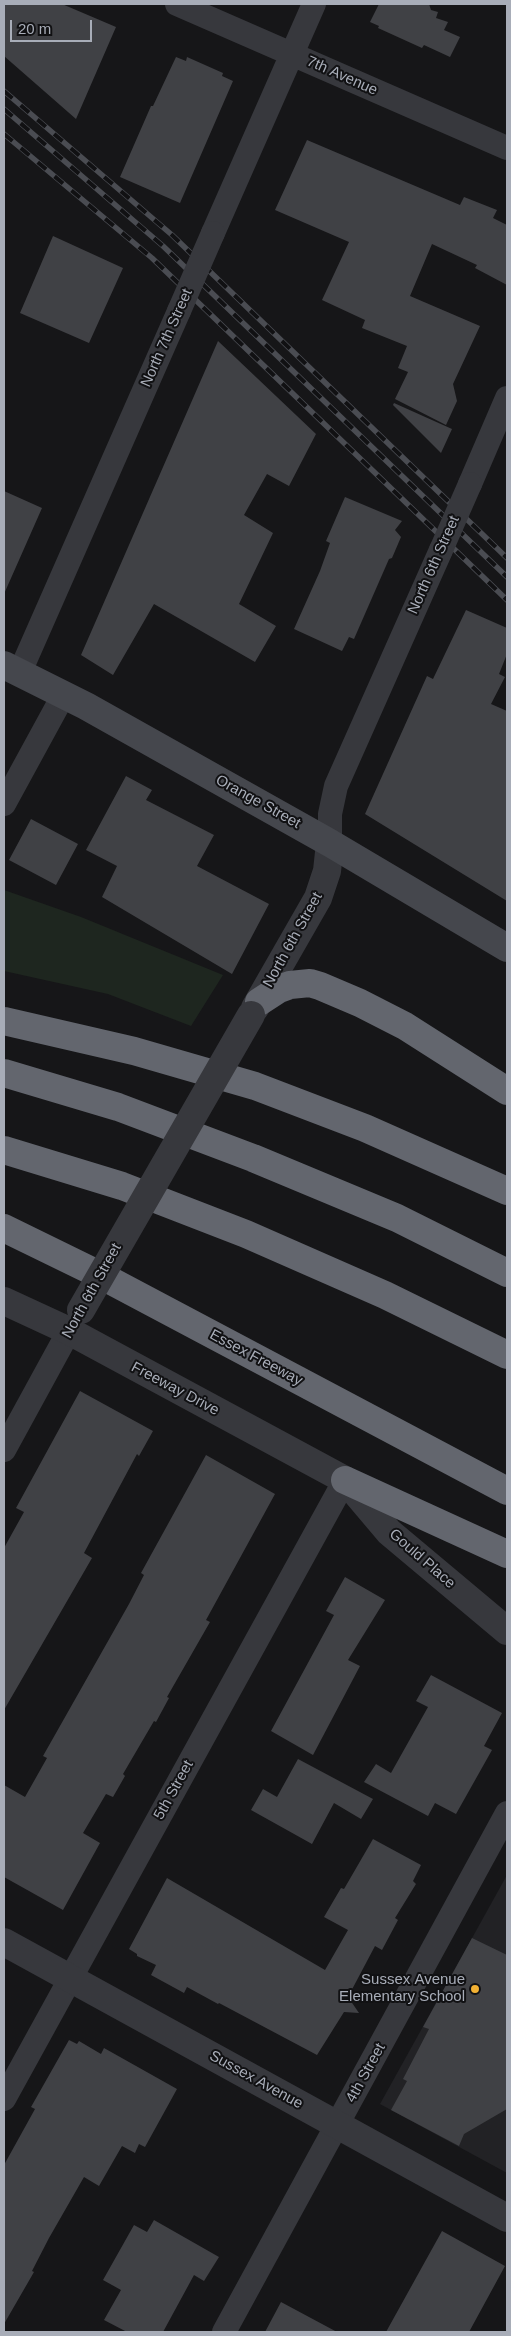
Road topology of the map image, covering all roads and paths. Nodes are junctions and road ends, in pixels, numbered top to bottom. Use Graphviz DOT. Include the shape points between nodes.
graph roads {
  1 [pos="177,4"];
  2 [pos="314,4"];
  3 [pos="292,54"];
  4 [pos="507,148"];
  5 [pos="507,398"];
  6 [pos="12,669"];
  7 [pos="64,694"];
  8 [pos="4,804"];
  9 [pos="330,843"];
  10 [pos="507,948"];
  11 [pos="255,1008"];
  12 [pos="4,1021"];
  13 [pos="4,1072"];
  14 [pos="507,1090"];
  15 [pos="4,1150"];
  16 [pos="507,1191"];
  17 [pos="4,1228"];
  18 [pos="507,1273"];
  19 [pos="4,1300"];
  20 [pos="75,1321"];
  21 [pos="507,1355"];
  22 [pos="4,1450"];
  23 [pos="345,1480"];
  24 [pos="507,1491"];
  25 [pos="507,1554"];
  26 [pos="507,1631"];
  27 [pos="507,1813"];
  28 [pos="4,1942"];
  29 [pos="70,1978"];
  30 [pos="4,2099"];
  31 [pos="338,2125"];
  32 [pos="507,2218"];
  33 [pos="224,2332"];
  1 -- 3 [label="street, 7th Avenue"];
  2 -- 3 [label="street, North 7th Street"];
  3 -- 4 [label="street, 7th Avenue"];
  3 -- 6 [label="street, North 7th Street, bridge" via="179,311"];
  5 -- 9 [label="street, North 6th Street, bridge" via="336,786 330,814"];
  6 -- 7 [label="main road, Orange Street"];
  7 -- 8 [label="street"];
  7 -- 9 [label="main road, Orange Street"];
  9 -- 10 [label="main road, Orange Street"];
  9 -- 11 [label="street, North 6th Street" via="327,872 318,898"];
  11 -- 14 [label="highway" via="279,989 290,985 310,983 320,986 405,1026"];
  11 -- 20 [label="street, North 6th Street, bridge"];
  12 -- 16 [label="highway" via="134,1051 255,1086 392,1140"];
  13 -- 18 [label="highway" via="118,1107 244,1154 397,1218"];
  15 -- 21 [label="highway" via="122,1186 246,1234 376,1291"];
  17 -- 24 [label="highway, Essex Freeway" via="100,1275"];
  19 -- 20 [label="street, Freeway Drive"];
  20 -- 22 [label="street, North 6th Street"];
  20 -- 23 [label="street, Freeway Drive"];
  23 -- 25 [label="highway"];
  23 -- 26 [label="street, Gould Place" via="389,1532"];
  23 -- 29 [label="street, 5th Street"];
  27 -- 31 [label="street, 4th Street"];
  28 -- 29 [label="street, Sussex Avenue"];
  29 -- 30 [label="street, 5th Street"];
  29 -- 31 [label="street, Sussex Avenue"];
  31 -- 32 [label="street, Sussex Avenue"];
  31 -- 33 [label="street, 4th Street"];
}
